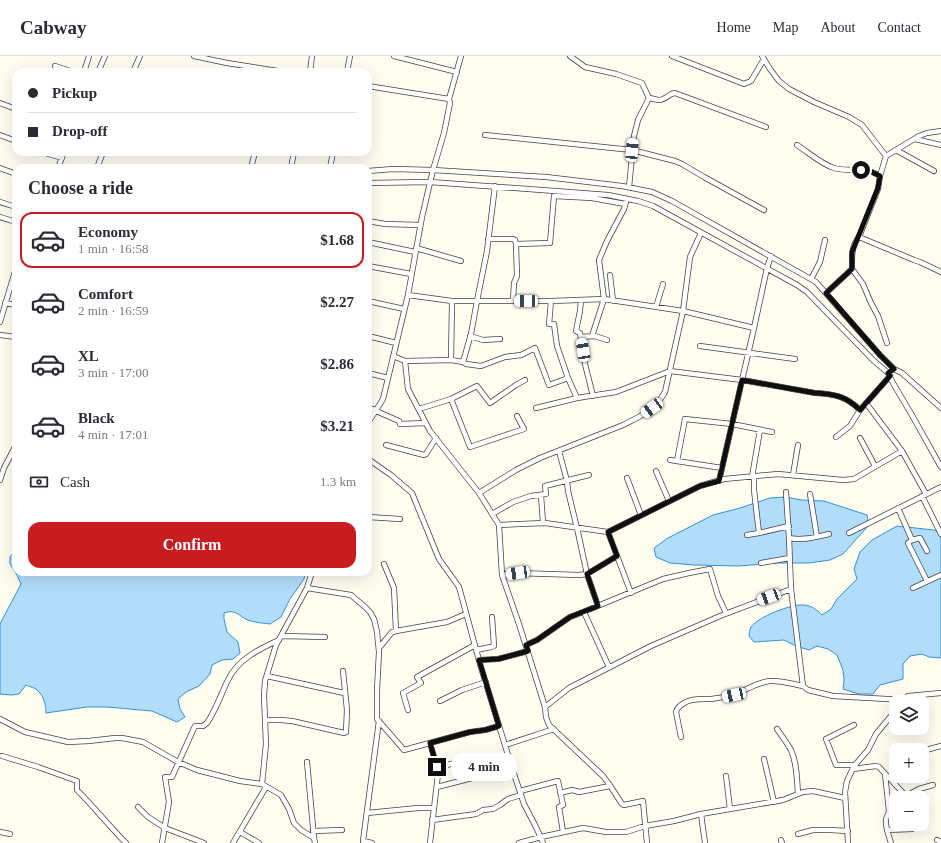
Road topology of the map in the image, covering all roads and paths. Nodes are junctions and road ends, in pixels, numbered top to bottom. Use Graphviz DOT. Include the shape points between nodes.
graph roads {
  1 [pos="89,56"];
  2 [pos="105,56"];
  3 [pos="140,56"];
  4 [pos="194,56"];
  5 [pos="312,56"];
  6 [pos="350,56"];
  7 [pos="394,56"];
  8 [pos="461,56"];
  9 [pos="570,56"];
  10 [pos="672,56"];
  11 [pos="763,57"];
  12 [pos="55,66"];
  13 [pos="61,68"];
  14 [pos="85,68"];
  15 [pos="100,68"];
  16 [pos="135,68"];
  17 [pos="255,68"];
  18 [pos="310,68"];
  19 [pos="348,68"];
  20 [pos="457,72"];
  21 [pos="372,87"];
  22 [pos="649,98"];
  23 [pos="450,100"];
  24 [pos="0,103"];
  25 [pos="12,108"];
  26 [pos="766,127"];
  27 [pos="941,131"];
  28 [pos="0,135"];
  29 [pos="485,135"];
  30 [pos="914,139"];
  31 [pos="12,140"];
  32 [pos="797,144"];
  33 [pos="941,145"];
  34 [pos="632,150"];
  35 [pos="896,150"];
  36 [pos="55,156"];
  37 [pos="886,156"];
  38 [pos="62,158"];
  39 [pos="60,164"];
  40 [pos="0,168"];
  41 [pos="433,170"];
  42 [pos="372,171"];
  43 [pos="934,171"];
  44 [pos="12,172"];
  45 [pos="880,176"];
  46 [pos="430,182"];
  47 [pos="372,183"];
  48 [pos="495,186"];
  49 [pos="629,187"];
  50 [pos="626,201"];
  51 [pos="0,202"];
  52 [pos="12,206"];
  53 [pos="764,210"];
  54 [pos="0,217"];
  55 [pos="12,221"];
  56 [pos="372,222"];
  57 [pos="420,225"];
  58 [pos="701,233"];
  59 [pos="858,237"];
  60 [pos="488,239"];
  61 [pos="825,240"];
  62 [pos="372,243"];
  63 [pos="516,244"];
  64 [pos="416,250"];
  65 [pos="771,256"];
  66 [pos="461,261"];
  67 [pos="372,267"];
  68 [pos="767,268"];
  69 [pos="852,269"];
  70 [pos="941,272"];
  71 [pos="411,274"];
  72 [pos="610,275"];
  73 [pos="811,279"];
  74 [pos="12,281"];
  75 [pos="663,284"];
  76 [pos="826,293"];
  77 [pos="408,295"];
  78 [pos="604,299"];
  79 [pos="581,300"];
  80 [pos="452,301"];
  81 [pos="477,301"];
  82 [pos="513,301"];
  83 [pos="551,301"];
  84 [pos="613,301"];
  85 [pos="5,303"];
  86 [pos="372,303"];
  87 [pos="12,304"];
  88 [pos="656,307"];
  89 [pos="404,309"];
  90 [pos="683,310"];
  91 [pos="0,322"];
  92 [pos="754,328"];
  93 [pos="0,335"];
  94 [pos="12,336"];
  95 [pos="470,336"];
  96 [pos="592,336"];
  97 [pos="372,337"];
  98 [pos="581,337"];
  99 [pos="500,339"];
  100 [pos="607,340"];
  101 [pos="396,343"];
  102 [pos="887,343"];
  103 [pos="700,346"];
  104 [pos="748,353"];
  105 [pos="393,356"];
  106 [pos="794,359"];
  107 [pos="451,360"];
  108 [pos="405,361"];
  109 [pos="463,362"];
  110 [pos="894,369"];
  111 [pos="670,371"];
  112 [pos="372,374"];
  113 [pos="889,374"];
  114 [pos="388,378"];
  115 [pos="568,378"];
  116 [pos="525,380"];
  117 [pos="742,380"];
  118 [pos="593,396"];
  119 [pos="577,398"];
  120 [pos="450,399"];
  121 [pos="866,403"];
  122 [pos="536,408"];
  123 [pos="941,408"];
  124 [pos="372,409"];
  125 [pos="419,409"];
  126 [pos="376,410"];
  127 [pos="860,410"];
  128 [pos="372,416"];
  129 [pos="517,416"];
  130 [pos="426,423"];
  131 [pos="732,424"];
  132 [pos="760,430"];
  133 [pos="772,432"];
  134 [pos="836,437"];
  135 [pos="436,438"];
  136 [pos="860,438"];
  137 [pos="386,444"];
  138 [pos="798,445"];
  139 [pos="559,451"];
  140 [pos="902,451"];
  141 [pos="12,453"];
  142 [pos="670,460"];
  143 [pos="677,461"];
  144 [pos="372,462"];
  145 [pos="876,466"];
  146 [pos="941,466"];
  147 [pos="722,468"];
  148 [pos="656,471"];
  149 [pos="793,475"];
  150 [pos="589,476"];
  151 [pos="753,477"];
  152 [pos="627,478"];
  153 [pos="0,480"];
  154 [pos="567,481"];
  155 [pos="719,481"];
  156 [pos="941,487"];
  157 [pos="786,492"];
  158 [pos="479,493"];
  159 [pos="810,494"];
  160 [pos="541,495"];
  161 [pos="924,495"];
  162 [pos="669,501"];
  163 [pos="898,508"];
  164 [pos="492,514"];
  165 [pos="641,515"];
  166 [pos="372,517"];
  167 [pos="400,519"];
  168 [pos="543,523"];
  169 [pos="499,525"];
  170 [pos="789,526"];
  171 [pos="577,528"];
  172 [pos="608,532"];
  173 [pos="759,533"];
  174 [pos="849,533"];
  175 [pos="830,534"];
  176 [pos="941,534"];
  177 [pos="748,535"];
  178 [pos="817,537"];
  179 [pos="789,538"];
  180 [pos="912,540"];
  181 [pos="927,551"];
  182 [pos="617,556"];
  183 [pos="790,558"];
  184 [pos="760,563"];
  185 [pos="384,564"];
  186 [pos="587,574"];
  187 [pos="502,575"];
  188 [pos="941,575"];
  189 [pos="311,576"];
  190 [pos="927,581"];
  191 [pos="307,588"];
  192 [pos="913,588"];
  193 [pos="791,589"];
  194 [pos="631,593"];
  195 [pos="598,606"];
  196 [pos="584,612"];
  197 [pos="726,613"];
  198 [pos="466,614"];
  199 [pos="492,617"];
  200 [pos="396,631"];
  201 [pos="325,637"];
  202 [pos="280,638"];
  203 [pos="526,645"];
  204 [pos="379,648"];
  205 [pos="476,648"];
  206 [pos="528,651"];
  207 [pos="479,660"];
  208 [pos="609,667"];
  209 [pos="343,671"];
  210 [pos="267,676"];
  211 [pos="486,682"];
  212 [pos="803,686"];
  213 [pos="344,693"];
  214 [pos="941,693"];
  215 [pos="919,695"];
  216 [pos="889,700"];
  217 [pos="440,701"];
  218 [pos="545,707"];
  219 [pos="408,710"];
  220 [pos="889,718"];
  221 [pos="0,719"];
  222 [pos="265,720"];
  223 [pos="379,721"];
  224 [pos="854,725"];
  225 [pos="499,726"];
  226 [pos="554,729"];
  227 [pos="777,729"];
  228 [pos="681,737"];
  229 [pos="430,743"];
  230 [pos="505,744"];
  231 [pos="941,746"];
  232 [pos="929,749"];
  233 [pos="2,756"];
  234 [pos="764,759"];
  235 [pos="469,760"];
  236 [pos="178,762"];
  237 [pos="307,762"];
  238 [pos="437,767"];
  239 [pos="854,767"];
  240 [pos="885,774"];
  241 [pos="726,776"];
  242 [pos="476,777"];
  243 [pos="889,778"];
  244 [pos="894,783"];
  245 [pos="933,784"];
  246 [pos="264,785"];
  247 [pos="610,786"];
  248 [pos="437,787"];
  249 [pos="521,793"];
  250 [pos="560,793"];
  251 [pos="798,794"];
  252 [pos="845,798"];
  253 [pos="774,802"];
  254 [pos="138,807"];
  255 [pos="434,808"];
  256 [pos="730,809"];
  257 [pos="367,813"];
  258 [pos="700,814"];
  259 [pos="432,820"];
  260 [pos="645,826"];
  261 [pos="165,828"];
  262 [pos="342,830"];
  263 [pos="887,830"];
  264 [pos="313,831"];
  265 [pos="848,831"];
  266 [pos="0,832"];
  267 [pos="240,832"];
  268 [pos="563,832"];
  269 [pos="10,834"];
  270 [pos="798,834"];
  271 [pos="540,837"];
  272 [pos="251,841"];
  273 [pos="314,841"];
  274 [pos="126,843"];
  275 [pos="162,843"];
  276 [pos="204,843"];
  277 [pos="233,843"];
  278 [pos="259,843"];
  279 [pos="372,843"];
  280 [pos="430,843"];
  281 [pos="519,843"];
  282 [pos="543,843"];
  283 [pos="647,843"];
  284 [pos="705,843"];
  285 [pos="848,843"];
  286 [pos="891,843"];
  1 -- 14 [label="street"];
  2 -- 15 [label="street"];
  3 -- 16 [label="street"];
  4 -- 17 [label="street"];
  5 -- 18 [label="street"];
  6 -- 19 [label="street"];
  7 -- 20 [label="street"];
  8 -- 20 [label="street"];
  9 -- 22 [label="street" via="585,67 642,83"];
  10 -- 11 [label="street" via="744,84 751,81"];
  11 -- 37 [label="street" via="779,81 789,89 862,125"];
  12 -- 13 [label="street"];
  20 -- 23 [label="street"];
  21 -- 23 [label="street"];
  22 -- 26 [label="street" via="660,100 675,93"];
  22 -- 34 [label="street" via="638,120"];
  23 -- 41 [label="street"];
  24 -- 25 [label="street"];
  27 -- 30 [label="street" via="927,133"];
  28 -- 31 [label="street"];
  29 -- 34 [label="street"];
  30 -- 33 [label="street"];
  30 -- 35 [label="street"];
  32 -- 45 [label="street" via="834,168 861,170"];
  34 -- 49 [label="street"];
  34 -- 53 [label="street" via="682,164"];
  35 -- 37 [label="street"];
  35 -- 43 [label="street"];
  36 -- 38 [label="street"];
  37 -- 45 [label="street"];
  38 -- 39 [label="street"];
  40 -- 44 [label="street"];
  41 -- 42 [label="street"];
  41 -- 46 [label="street"];
  41 -- 49 [label="street" via="546,177"];
  45 -- 59 [label="street" via="878,188"];
  46 -- 47 [label="street"];
  46 -- 48 [label="street"];
  46 -- 57 [label="street"];
  48 -- 50 [label="street" via="608,195"];
  48 -- 60 [label="street"];
  49 -- 65 [label="street" via="652,192 672,201"];
  50 -- 58 [label="street" via="638,201 652,206"];
  50 -- 63 [label="street" via="554,196 550,243"];
  50 -- 78 [label="street" via="599,260"];
  51 -- 52 [label="street"];
  54 -- 55 [label="street"];
  56 -- 57 [label="street"];
  57 -- 64 [label="street"];
  58 -- 68 [label="street"];
  58 -- 90 [label="street" via="690,257"];
  59 -- 69 [label="street" via="852,252"];
  59 -- 70 [label="street"];
  60 -- 63 [label="street" via="513,239"];
  60 -- 81 [label="street"];
  61 -- 73 [label="street" via="820,262"];
  62 -- 64 [label="street"];
  63 -- 82 [label="street" via="517,276"];
  64 -- 66 [label="street"];
  64 -- 71 [label="street"];
  65 -- 68 [label="street"];
  65 -- 73 [label="street"];
  67 -- 71 [label="street"];
  68 -- 92 [label="street"];
  68 -- 113 [label="street" via="807,292"];
  69 -- 76 [label="street"];
  69 -- 102 [label="street" via="863,284"];
  71 -- 77 [label="street"];
  72 -- 84 [label="street"];
  73 -- 76 [label="street"];
  74 -- 85 [label="street"];
  75 -- 88 [label="street"];
  76 -- 110 [label="street"];
  77 -- 80 [label="street"];
  77 -- 89 [label="street"];
  78 -- 79 [label="street"];
  78 -- 84 [label="street"];
  78 -- 96 [label="street"];
  79 -- 83 [label="street"];
  79 -- 98 [label="street" via="576,331"];
  80 -- 81 [label="street"];
  80 -- 107 [label="street"];
  81 -- 82 [label="street"];
  81 -- 95 [label="street"];
  82 -- 83 [label="street"];
  83 -- 115 [label="street" via="549,324 554,324 556,346"];
  84 -- 88 [label="street"];
  85 -- 87 [label="street"];
  85 -- 91 [label="street"];
  86 -- 89 [label="street"];
  88 -- 90 [label="street"];
  89 -- 101 [label="street"];
  90 -- 92 [label="street"];
  90 -- 111 [label="street"];
  92 -- 104 [label="street"];
  93 -- 94 [label="street"];
  95 -- 99 [label="street" via="483,340"];
  95 -- 109 [label="street"];
  96 -- 98 [label="street"];
  96 -- 100 [label="street"];
  97 -- 101 [label="street"];
  98 -- 118 [label="street"];
  101 -- 105 [label="street"];
  103 -- 104 [label="street"];
  104 -- 106 [label="street"];
  104 -- 117 [label="street"];
  105 -- 108 [label="street"];
  105 -- 114 [label="street"];
  107 -- 108 [label="street"];
  107 -- 109 [label="street"];
  108 -- 125 [label="street" via="408,389"];
  109 -- 115 [label="street" via="481,366 505,357 520,355 534,348 549,385"];
  110 -- 113 [label="street"];
  110 -- 123 [label="street" via="902,373"];
  111 -- 117 [label="street"];
  111 -- 118 [label="street" via="616,392"];
  111 -- 139 [label="street" via="660,402 645,414"];
  112 -- 114 [label="street"];
  113 -- 121 [label="street"];
  113 -- 146 [label="street"];
  114 -- 126 [label="street" via="383,399"];
  115 -- 119 [label="street"];
  116 -- 120 [label="street" via="490,403 477,386"];
  117 -- 127 [label="street" via="827,394 846,399"];
  117 -- 131 [label="street"];
  118 -- 119 [label="street"];
  119 -- 122 [label="street"];
  120 -- 125 [label="street"];
  120 -- 129 [label="street" via="470,447 524,429"];
  121 -- 127 [label="street"];
  121 -- 140 [label="street"];
  124 -- 126 [label="street"];
  125 -- 130 [label="street"];
  126 -- 128 [label="street"];
  126 -- 130 [label="street" via="400,424"];
  127 -- 134 [label="street" via="850,426"];
  130 -- 135 [label="street"];
  131 -- 132 [label="street"];
  131 -- 143 [label="street" via="685,419"];
  131 -- 147 [label="street"];
  132 -- 133 [label="street"];
  132 -- 151 [label="street"];
  135 -- 137 [label="street" via="424,455"];
  135 -- 158 [label="street"];
  136 -- 145 [label="street"];
  138 -- 149 [label="street"];
  139 -- 154 [label="street"];
  139 -- 158 [label="street" via="516,470"];
  140 -- 145 [label="street"];
  140 -- 161 [label="street"];
  141 -- 153 [label="street"];
  142 -- 143 [label="street"];
  143 -- 147 [label="street"];
  144 -- 198 [label="street" via="412,493 439,559 459,587"];
  145 -- 149 [label="street" via="854,479"];
  147 -- 155 [label="street"];
  148 -- 162 [label="street"];
  149 -- 151 [label="street"];
  150 -- 154 [label="street"];
  151 -- 155 [label="street"];
  151 -- 173 [label="street"];
  152 -- 165 [label="street"];
  154 -- 160 [label="street" via="546,486 546,494"];
  154 -- 171 [label="street"];
  155 -- 162 [label="street" via="700,486"];
  156 -- 161 [label="street"];
  157 -- 170 [label="street"];
  158 -- 164 [label="street"];
  159 -- 178 [label="street"];
  160 -- 164 [label="street" via="513,502"];
  160 -- 168 [label="street"];
  161 -- 163 [label="street"];
  161 -- 176 [label="street"];
  162 -- 165 [label="street"];
  163 -- 174 [label="street"];
  163 -- 180 [label="street"];
  164 -- 169 [label="street"];
  165 -- 172 [label="street"];
  166 -- 167 [label="street"];
  168 -- 169 [label="street"];
  168 -- 171 [label="street"];
  169 -- 187 [label="street"];
  170 -- 173 [label="street"];
  170 -- 179 [label="street"];
  171 -- 172 [label="street"];
  171 -- 186 [label="street"];
  172 -- 182 [label="street"];
  173 -- 177 [label="street"];
  175 -- 178 [label="street"];
  178 -- 179 [label="street"];
  179 -- 183 [label="street"];
  180 -- 181 [label="street" via="920,538"];
  180 -- 190 [label="street" via="908,543"];
  182 -- 186 [label="street"];
  182 -- 194 [label="street"];
  183 -- 184 [label="street"];
  183 -- 193 [label="street"];
  185 -- 200 [label="street" via="394,588"];
  186 -- 187 [label="street"];
  186 -- 195 [label="street"];
  187 -- 203 [label="street"];
  188 -- 190 [label="street"];
  189 -- 191 [label="street"];
  190 -- 192 [label="street"];
  191 -- 202 [label="street"];
  191 -- 204 [label="street" via="351,595 365,606 374,619"];
  193 -- 197 [label="street"];
  193 -- 212 [label="street"];
  194 -- 195 [label="street"];
  194 -- 197 [label="street" via="663,579 710,569"];
  195 -- 196 [label="street"];
  196 -- 203 [label="street" via="570,617"];
  196 -- 208 [label="street"];
  197 -- 208 [label="street"];
  198 -- 200 [label="street" via="450,621"];
  198 -- 205 [label="street"];
  199 -- 205 [label="street" via="494,646"];
  200 -- 204 [label="street" via="392,632"];
  201 -- 202 [label="street"];
  202 -- 210 [label="street"];
  202 -- 236 [label="street" via="252,654 236,667 207,723 195,726"];
  203 -- 206 [label="street"];
  204 -- 223 [label="street"];
  205 -- 207 [label="street"];
  205 -- 219 [label="street" via="417,677 421,683 403,693"];
  206 -- 207 [label="street" via="498,659"];
  206 -- 218 [label="street"];
  207 -- 211 [label="street"];
  208 -- 218 [label="street" via="569,688"];
  209 -- 213 [label="street"];
  210 -- 213 [label="street"];
  210 -- 222 [label="street" via="264,696"];
  211 -- 217 [label="street"];
  211 -- 225 [label="street"];
  212 -- 216 [label="street" via="808,690 833,696"];
  212 -- 228 [label="street" via="770,681 734,695 687,701 676,712"];
  213 -- 222 [label="street" via="347,721 344,733 292,721"];
  214 -- 215 [label="street"];
  218 -- 226 [label="street" via="546,717"];
  220 -- 239 [label="street"];
  221 -- 236 [label="street" via="25,732 68,742 115,738 143,742"];
  222 -- 246 [label="street"];
  223 -- 229 [label="street" via="404,750"];
  223 -- 257 [label="street"];
  224 -- 239 [label="street" via="826,739 836,765"];
  225 -- 229 [label="street"];
  225 -- 230 [label="street"];
  226 -- 230 [label="street"];
  226 -- 247 [label="street" via="603,776"];
  227 -- 251 [label="street" via="794,760"];
  229 -- 238 [label="street"];
  230 -- 249 [label="street"];
  231 -- 232 [label="street"];
  233 -- 274 [label="street" via="78,781 77,790"];
  234 -- 253 [label="street"];
  235 -- 238 [label="street"];
  236 -- 246 [label="street" via="217,776"];
  236 -- 261 [label="street" via="172,777 165,777 169,802"];
  237 -- 264 [label="street"];
  238 -- 248 [label="street"];
  239 -- 240 [label="street" via="876,766"];
  239 -- 252 [label="street" via="847,780"];
  240 -- 243 [label="street"];
  240 -- 263 [label="street" via="889,811 886,819"];
  241 -- 256 [label="street"];
  242 -- 248 [label="street"];
  244 -- 245 [label="street" via="908,796"];
  246 -- 267 [label="street"];
  246 -- 273 [label="street" via="281,795 294,822"];
  247 -- 250 [label="street"];
  247 -- 260 [label="street" via="624,805 643,801"];
  248 -- 255 [label="street"];
  249 -- 250 [label="street" via="558,781"];
  249 -- 259 [label="street" via="493,809"];
  249 -- 271 [label="street"];
  250 -- 268 [label="street" via="563,805 558,807"];
  251 -- 252 [label="street" via="813,791"];
  251 -- 253 [label="street"];
  252 -- 265 [label="street"];
  253 -- 256 [label="street"];
  254 -- 261 [label="street"];
  255 -- 257 [label="street"];
  255 -- 259 [label="street"];
  256 -- 258 [label="street"];
  257 -- 279 [label="street" via="363,841"];
  258 -- 260 [label="street"];
  258 -- 284 [label="street"];
  259 -- 280 [label="street"];
  260 -- 268 [label="street" via="626,832 583,828"];
  260 -- 283 [label="street"];
  261 -- 275 [label="street"];
  261 -- 276 [label="street"];
  262 -- 264 [label="street"];
  263 -- 286 [label="street"];
  264 -- 273 [label="street"];
  265 -- 270 [label="street" via="813,830"];
  265 -- 285 [label="street"];
  266 -- 269 [label="street"];
  267 -- 272 [label="street"];
  267 -- 277 [label="street"];
  268 -- 271 [label="street"];
  271 -- 281 [label="street"];
  271 -- 282 [label="street"];
  272 -- 278 [label="street"];
}
